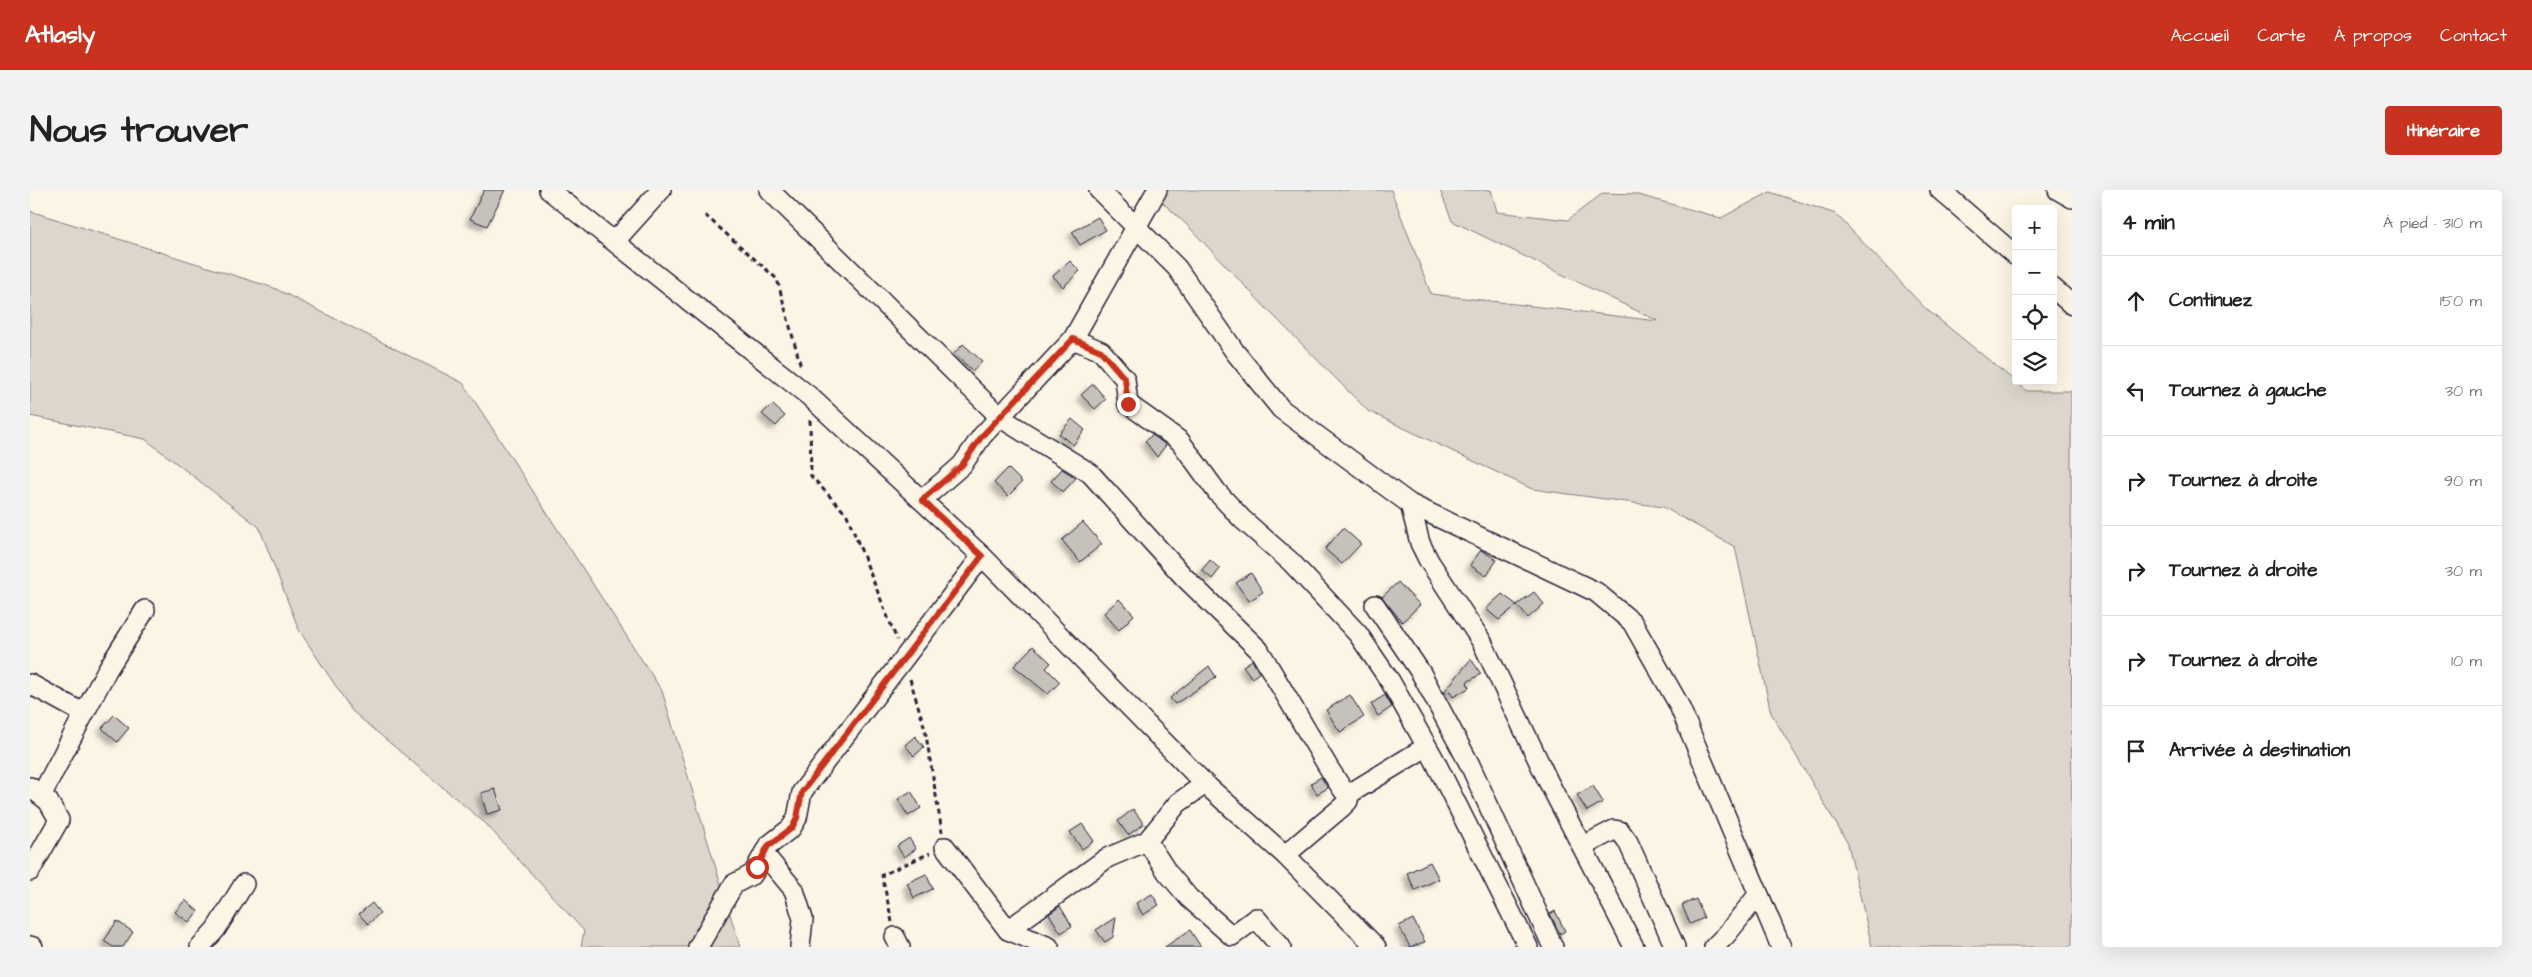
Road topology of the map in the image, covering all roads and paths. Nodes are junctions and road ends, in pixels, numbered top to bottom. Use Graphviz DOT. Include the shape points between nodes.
graph roads {
  1 [pos="549,190"];
  2 [pos="661,190"];
  3 [pos="769,190"];
  4 [pos="1099,190"];
  5 [pos="1157,190"];
  6 [pos="1940,190"];
  7 [pos="2058,190"];
  8 [pos="2072,198"];
  9 [pos="704,215"];
  10 [pos="1137,226"];
  11 [pos="615,241"];
  12 [pos="2012,253"];
  13 [pos="2057,292"];
  14 [pos="2072,305"];
  15 [pos="1073,339"];
  16 [pos="802,369"];
  17 [pos="809,396"];
  18 [pos="1001,418"];
  19 [pos="922,500"];
  20 [pos="1410,504"];
  21 [pos="982,556"];
  22 [pos="1375,605"];
  23 [pos="146,610"];
  24 [pos="904,656"];
  25 [pos="30,684"];
  26 [pos="83,712"];
  27 [pos="1426,747"];
  28 [pos="1205,784"];
  29 [pos="36,790"];
  30 [pos="1349,794"];
  31 [pos="1147,841"];
  32 [pos="1583,846"];
  33 [pos="945,847"];
  34 [pos="764,854"];
  35 [pos="1285,855"];
  36 [pos="30,870"];
  37 [pos="244,884"];
  38 [pos="1758,895"];
  39 [pos="1008,930"];
  40 [pos="897,942"];
  41 [pos="200,947"];
  42 [pos="698,947"];
  43 [pos="800,947"];
  44 [pos="1050,947"];
  45 [pos="1281,947"];
  46 [pos="1376,947"];
  47 [pos="1528,947"];
  48 [pos="1553,947"];
  49 [pos="1634,947"];
  50 [pos="1675,947"];
  51 [pos="1714,947"];
  52 [pos="1781,947"];
  1 -- 11 [label="street"];
  2 -- 11 [label="street"];
  3 -- 18 [label="street"];
  4 -- 10 [label="street"];
  5 -- 10 [label="street"];
  6 -- 12 [label="street"];
  7 -- 8 [label="street"];
  9 -- 16 [label="path" via="777,280"];
  10 -- 15 [label="street"];
  10 -- 20 [label="street" via="1177,268 1235,352 1281,410"];
  11 -- 17 [label="street"];
  13 -- 14 [label="street"];
  15 -- 18 [label="street"];
  15 -- 27 [label="street" via="1101,351 1125,379 1128,404 1180,441 1217,492 1291,562 1352,627 1390,681"];
  17 -- 19 [label="street"];
  17 -- 24 [label="path" via="811,476 847,515"];
  18 -- 19 [label="street" via="982,436 962,465"];
  18 -- 30 [label="street" via="1090,473 1184,577 1259,650 1330,770"];
  19 -- 21 [label="street"];
  20 -- 32 [label="street" via="1420,543 1429,561 1482,642 1548,781"];
  20 -- 38 [label="street" via="1596,592 1632,622 1678,703"];
  21 -- 24 [label="street"];
  21 -- 28 [label="street"];
  22 -- 48 [label="street" via="1421,673 1470,765"];
  23 -- 26 [label="street"];
  24 -- 33 [label="path" via="925,729"];
  24 -- 34 [label="street" via="802,792 792,828 768,846"];
  25 -- 26 [label="street"];
  26 -- 29 [label="street"];
  27 -- 30 [label="street"];
  27 -- 47 [label="street"];
  28 -- 31 [label="street" via="1178,803"];
  28 -- 35 [label="street"];
  29 -- 36 [label="street" via="59,820"];
  30 -- 35 [label="street" via="1342,807"];
  31 -- 39 [label="street" via="1107,858"];
  31 -- 45 [label="street" via="1189,898 1232,936 1256,918"];
  32 -- 49 [label="street"];
  32 -- 50 [label="street" via="1614,830 1620,831 1628,842"];
  33 -- 39 [label="street"];
  33 -- 40 [label="path" via="882,875"];
  34 -- 42 [label="street" via="753,874 734,884"];
  34 -- 43 [label="street" via="794,890 803,919"];
  35 -- 46 [label="street"];
  37 -- 41 [label="street" via="216,929"];
  38 -- 51 [label="street"];
  38 -- 52 [label="street"];
  39 -- 44 [label="street"];
}
